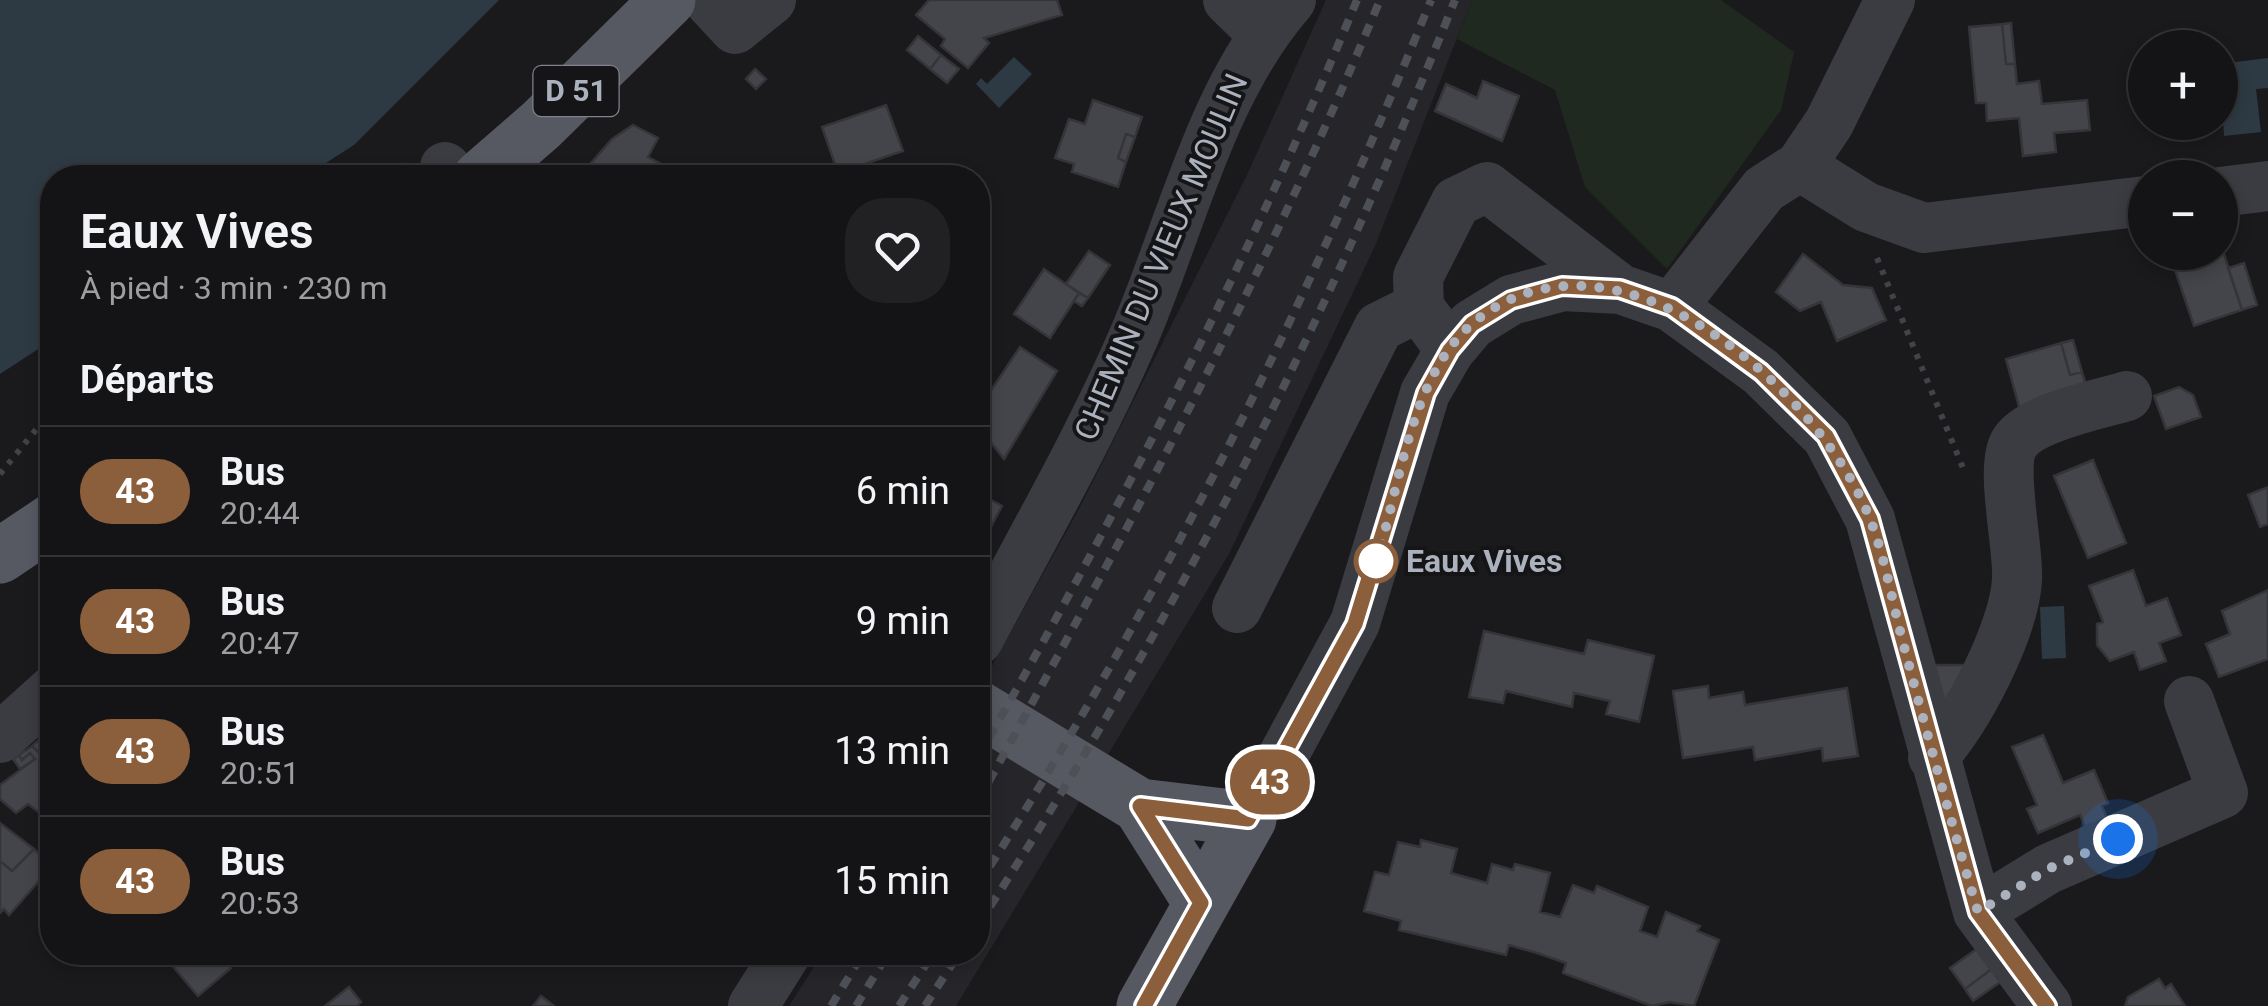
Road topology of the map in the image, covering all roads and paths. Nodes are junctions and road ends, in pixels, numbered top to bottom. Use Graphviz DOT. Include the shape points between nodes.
graph roads {
  1 [pos="668,0"];
  2 [pos="708,0"];
  3 [pos="771,0"];
  4 [pos="1890,0"];
  5 [pos="1260,11"];
  6 [pos="475,165"];
  7 [pos="1800,166"];
  8 [pos="2268,186"];
  9 [pos="2238,190"];
  10 [pos="2128,203"];
  11 [pos="1866,208"];
  12 [pos="1620,289"];
  13 [pos="1419,307"];
  14 [pos="1672,307"];
  15 [pos="1450,350"];
  16 [pos="2126,396"];
  17 [pos="40,425"];
  18 [pos="0,474"];
  19 [pos="1972,484"];
  20 [pos="40,528"];
  21 [pos="0,556"];
  22 [pos="1237,608"];
  23 [pos="990,617"];
  24 [pos="2189,701"];
  25 [pos="40,702"];
  26 [pos="990,715"];
  27 [pos="0,738"];
  28 [pos="1933,757"];
  29 [pos="1140,806"];
  30 [pos="1248,819"];
  31 [pos="1201,903"];
  32 [pos="1978,912"];
  33 [pos="779,965"];
  34 [pos="754,1006"];
  35 [pos="1144,1006"];
  36 [pos="2046,1006"];
  1 -- 6 [label="main road, D 51" via="541,125"];
  2 -- 3 [label="street" via="734,29"];
  4 -- 7 [label="street"];
  5 -- 23 [label="street, CHEMIN DU VIEUX MOULIN" via="1110,389"];
  7 -- 11 [label="street"];
  7 -- 14 [label="street" via="1764,189"];
  8 -- 9 [label="street"];
  10 -- 11 [label="street" via="1924,228"];
  11 -- 19 [label="path" via="1880,270"];
  12 -- 13 [label="street" via="1487,187 1456,202 1418,277"];
  12 -- 14 [label="street"];
  12 -- 15 [label="street" via="1562,286 1511,300 1472,324"];
  13 -- 15 [label="street"];
  13 -- 22 [label="street" via="1379,327"];
  14 -- 28 [label="street" via="1761,372 1826,436 1870,519"];
  15 -- 30 [label="street" via="1426,393 1355,624"];
  16 -- 28 [label="street" via="2027,428 2012,445 2017,584 1992,662 1952,738"];
  17 -- 18 [label="path"];
  20 -- 21 [label="main road"];
  24 -- 32 [label="street" via="2223,794 2048,869"];
  25 -- 27 [label="street"];
  26 -- 29 [label="main road"];
  28 -- 32 [label="street"];
  29 -- 30 [label="main road"];
  29 -- 31 [label="main road"];
  30 -- 31 [label="main road"];
  31 -- 35 [label="main road"];
  32 -- 36 [label="street"];
  33 -- 34 [label="street"];
}
